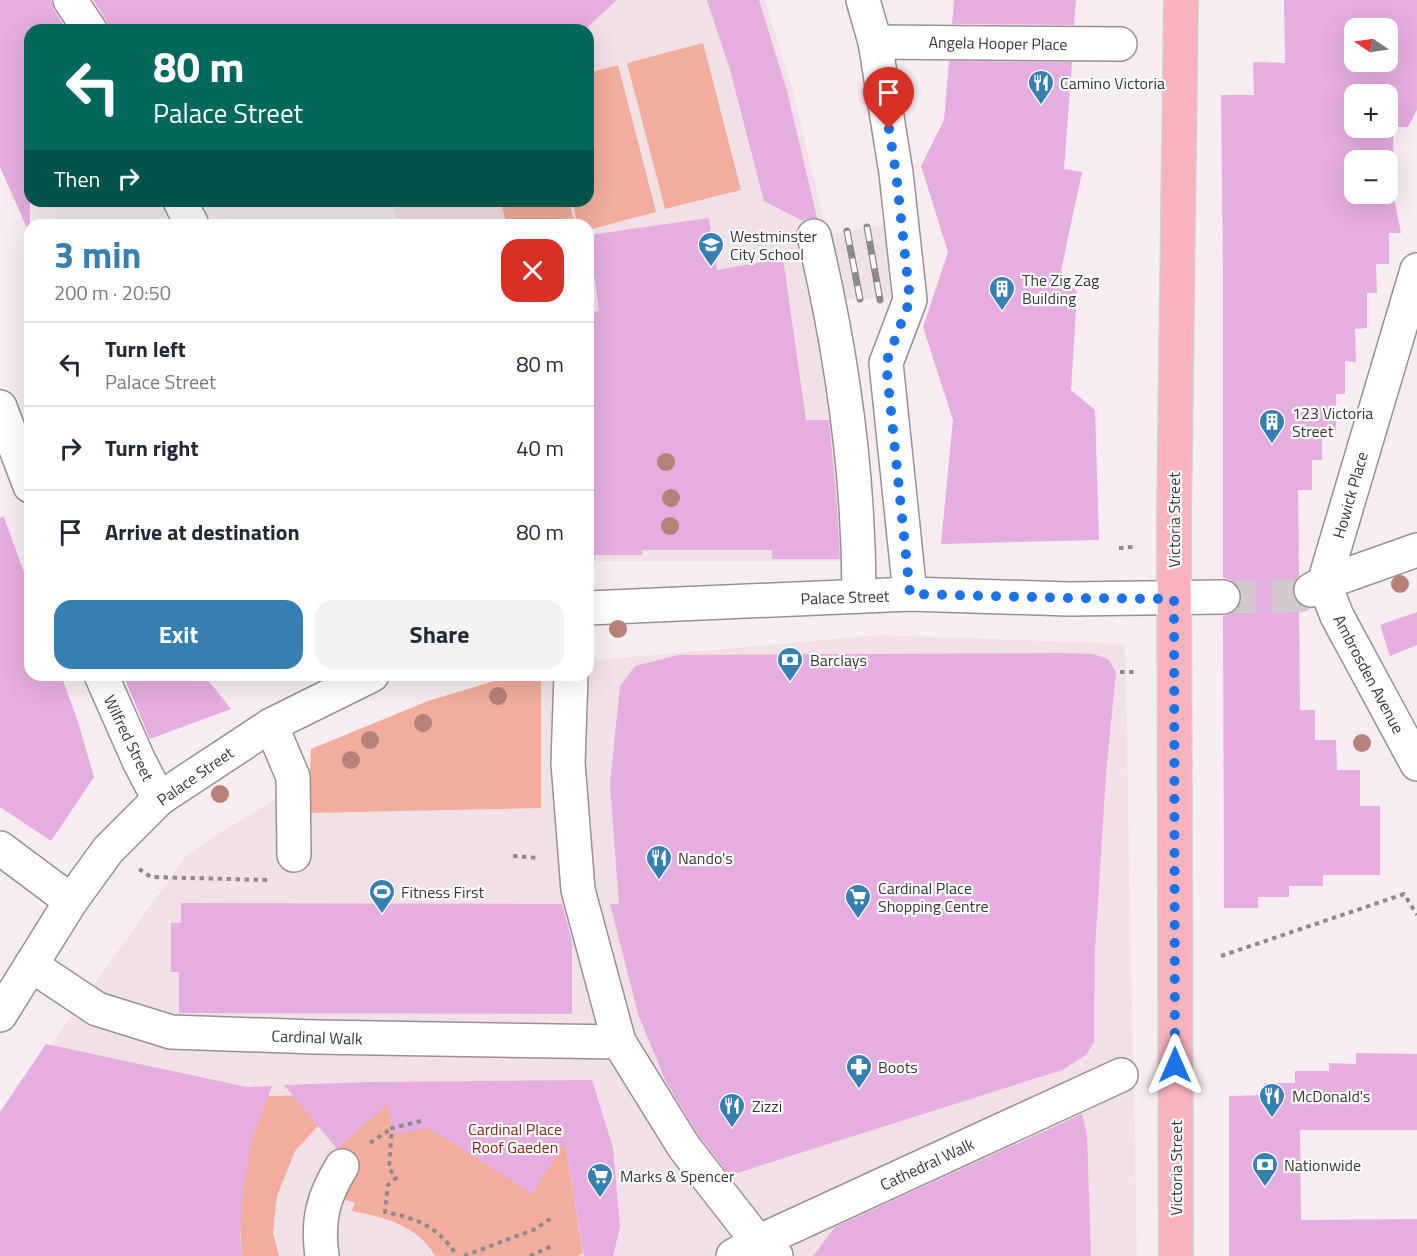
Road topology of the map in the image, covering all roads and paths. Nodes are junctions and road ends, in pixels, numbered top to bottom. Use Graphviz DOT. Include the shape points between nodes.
graph roads {
  1 [pos="70,0"];
  2 [pos="863,0"];
  3 [pos="1181,0"];
  4 [pos="86,24"];
  5 [pos="875,42"];
  6 [pos="1120,44"];
  7 [pos="814,236"];
  8 [pos="1417,270"];
  9 [pos="0,407"];
  10 [pos="24,470"];
  11 [pos="1119,548"];
  12 [pos="1133,548"];
  13 [pos="1417,550"];
  14 [pos="1316,587"];
  15 [pos="910,594"];
  16 [pos="859,596"];
  17 [pos="1223,597"];
  18 [pos="1174,599"];
  19 [pos="594,608"];
  20 [pos="1120,672"];
  21 [pos="1137,672"];
  22 [pos="104,681"];
  23 [pos="360,681"];
  24 [pos="571,681"];
  25 [pos="271,725"];
  26 [pos="1417,764"];
  27 [pos="159,799"];
  28 [pos="0,848"];
  29 [pos="108,850"];
  30 [pos="294,855"];
  31 [pos="71,901"];
  32 [pos="1417,915"];
  33 [pos="1221,956"];
  34 [pos="31,965"];
  35 [pos="97,1009"];
  36 [pos="0,1015"];
  37 [pos="123,1041"];
  38 [pos="619,1042"];
  39 [pos="1121,1075"];
  40 [pos="421,1121"];
  41 [pos="342,1167"];
  42 [pos="552,1218"];
  43 [pos="554,1245"];
  44 [pos="756,1251"];
  45 [pos="322,1256"];
  46 [pos="457,1256"];
  47 [pos="464,1256"];
  48 [pos="530,1256"];
  49 [pos="1176,1256"];
  1 -- 4 [label="street"];
  2 -- 5 [label="street"];
  3 -- 18 [label="main road, Victoria Street"];
  5 -- 6 [label="street, Angela Hooper Place"];
  5 -- 15 [label="street" via="896,173 910,300 886,363"];
  7 -- 16 [label="street" via="843,384"];
  8 -- 14 [label="street, Howick Place"];
  9 -- 10 [label="street"];
  11 -- 12 [label="path"];
  13 -- 14 [label="street"];
  14 -- 26 [label="street, Ambrosden Avenue" via="1337,616"];
  15 -- 16 [label="street, Palace Street"];
  15 -- 18 [label="street, Palace Street"];
  16 -- 19 [label="street, Palace Street"];
  17 -- 18 [label="street, Palace Street"];
  18 -- 49 [label="main road, Victoria Street"];
  20 -- 21 [label="path"];
  22 -- 27 [label="street, Wilfred Street"];
  23 -- 25 [label="street, Palace Street"];
  24 -- 38 [label="street" via="568,763 578,890"];
  25 -- 27 [label="street, Palace Street"];
  25 -- 30 [label="street" via="294,777"];
  27 -- 29 [label="street, Palace Street"];
  28 -- 31 [label="street"];
  29 -- 30 [label="path" via="151,877 272,880"];
  29 -- 31 [label="street, Palace Street"];
  31 -- 34 [label="street, Palace Street"];
  32 -- 33 [label="path" via="1404,894"];
  34 -- 35 [label="street, Cardinal Walk"];
  34 -- 36 [label="street, Palace Street"];
  35 -- 37 [label="street"];
  35 -- 38 [label="street, Cardinal Walk" via="171,1032"];
  38 -- 44 [label="street" via="684,1147"];
  39 -- 44 [label="street, Cathedral Walk"];
  40 -- 46 [label="path" via="392,1128 389,1168 396,1178 388,1185 385,1212 433,1228"];
  41 -- 45 [label="street" via="328,1189 321,1214"];
  42 -- 47 [label="path" via="533,1230"];
  43 -- 48 [label="path"];
}
